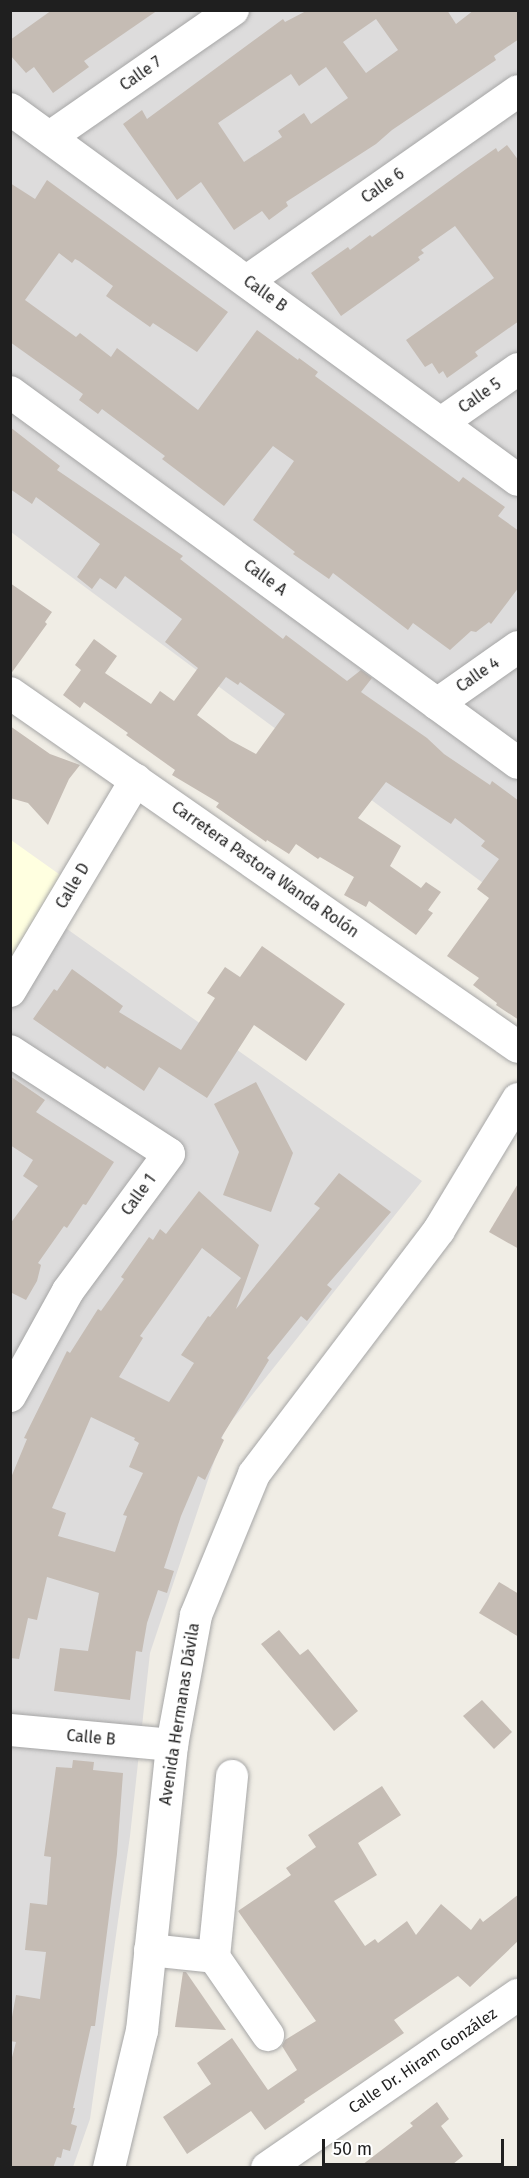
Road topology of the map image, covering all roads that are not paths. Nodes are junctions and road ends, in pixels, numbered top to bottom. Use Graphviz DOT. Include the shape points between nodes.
graph roads {
  1 [pos="233,10"];
  2 [pos="519,92"];
  3 [pos="10,109"];
  4 [pos="50,137"];
  5 [pos="247,281"];
  6 [pos="519,369"];
  7 [pos="10,392"];
  8 [pos="441,423"];
  9 [pos="519,480"];
  10 [pos="519,647"];
  11 [pos="10,693"];
  12 [pos="437,704"];
  13 [pos="519,763"];
  14 [pos="136,780"];
  15 [pos="10,991"];
  16 [pos="519,1047"];
  17 [pos="10,1051"];
  18 [pos="519,1099"];
  19 [pos="10,1396"];
  20 [pos="10,1730"];
  21 [pos="172,1745"];
  22 [pos="232,1776"];
  23 [pos="150,1950"];
  24 [pos="214,1957"];
  25 [pos="519,1995"];
  26 [pos="268,2036"];
  27 [pos="109,2168"];
  28 [pos="267,2168"];
  1 -- 4 [label="street, Calle 7"];
  2 -- 5 [label="street, Calle 6"];
  3 -- 4 [label="street, Calle B"];
  4 -- 5 [label="street, Calle B"];
  5 -- 8 [label="street, Calle B"];
  6 -- 8 [label="street, Calle 5"];
  7 -- 12 [label="street, Calle A"];
  8 -- 9 [label="street, Calle B"];
  10 -- 12 [label="street, Calle 4"];
  11 -- 14 [label="street, Carretera Pastora Wanda Rolón"];
  12 -- 13 [label="street, Calle A"];
  14 -- 15 [label="street, Calle D"];
  14 -- 16 [label="street, Carretera Pastora Wanda Rolón"];
  17 -- 19 [label="street, Calle 1" via="169,1154 68,1291"];
  18 -- 21 [label="street, Avenida Hermanas Dávila" via="439,1230 254,1474 196,1615"];
  20 -- 21 [label="street, Calle B"];
  21 -- 23 [label="street, Avenida Hermanas Dávila"];
  22 -- 24 [label="street"];
  23 -- 24 [label="street"];
  23 -- 27 [label="street, Avenida Hermanas Dávila" via="142,2031"];
  24 -- 26 [label="street"];
  25 -- 28 [label="street, Calle Dr. Hiram González"];
}
